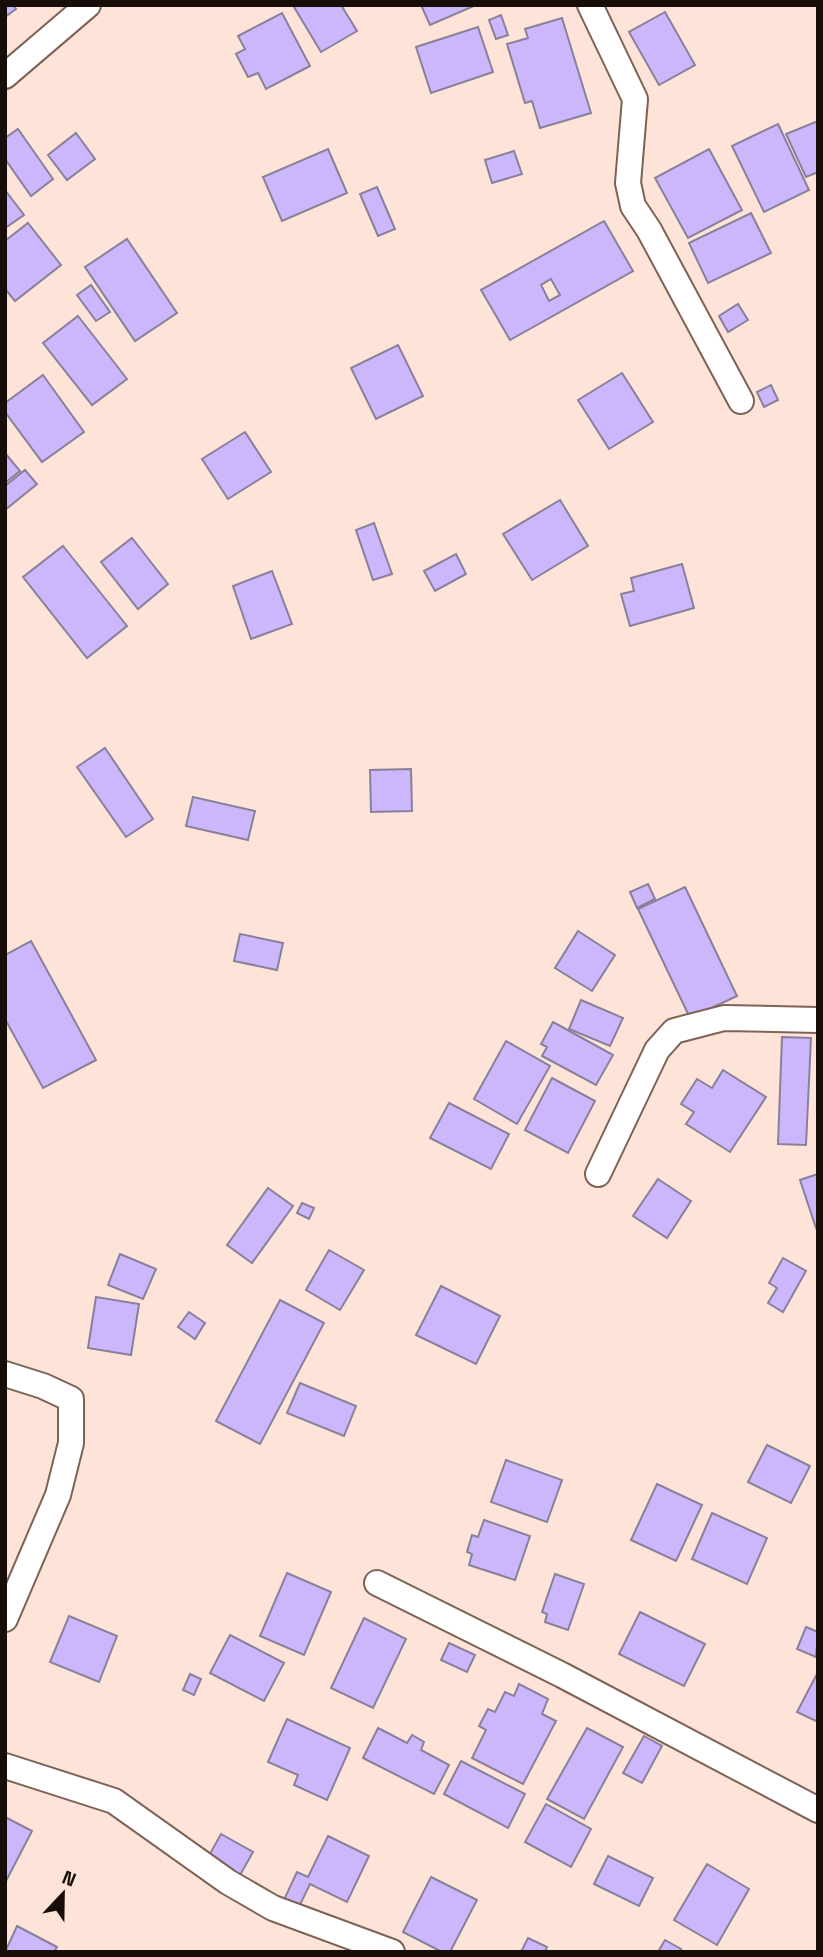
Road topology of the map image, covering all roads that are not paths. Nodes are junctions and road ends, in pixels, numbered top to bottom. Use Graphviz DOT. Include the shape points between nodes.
graph roads {
  1 [pos="88,5"];
  2 [pos="590,5"];
  3 [pos="5,76"];
  4 [pos="741,401"];
  5 [pos="818,1020"];
  6 [pos="598,1174"];
  7 [pos="5,1374"];
  8 [pos="377,1583"];
  9 [pos="5,1619"];
  10 [pos="5,1766"];
  11 [pos="818,1810"];
  12 [pos="392,1952"];
  1 -- 3 [label="street"];
  2 -- 4 [label="street" via="635,99 628,183 633,206"];
  5 -- 6 [label="street" via="724,1018 674,1031 657,1050"];
  7 -- 9 [label="street" via="71,1399 71,1443 58,1495"];
  8 -- 11 [label="street"];
  10 -- 12 [label="street" via="114,1801 272,1908"];
}
